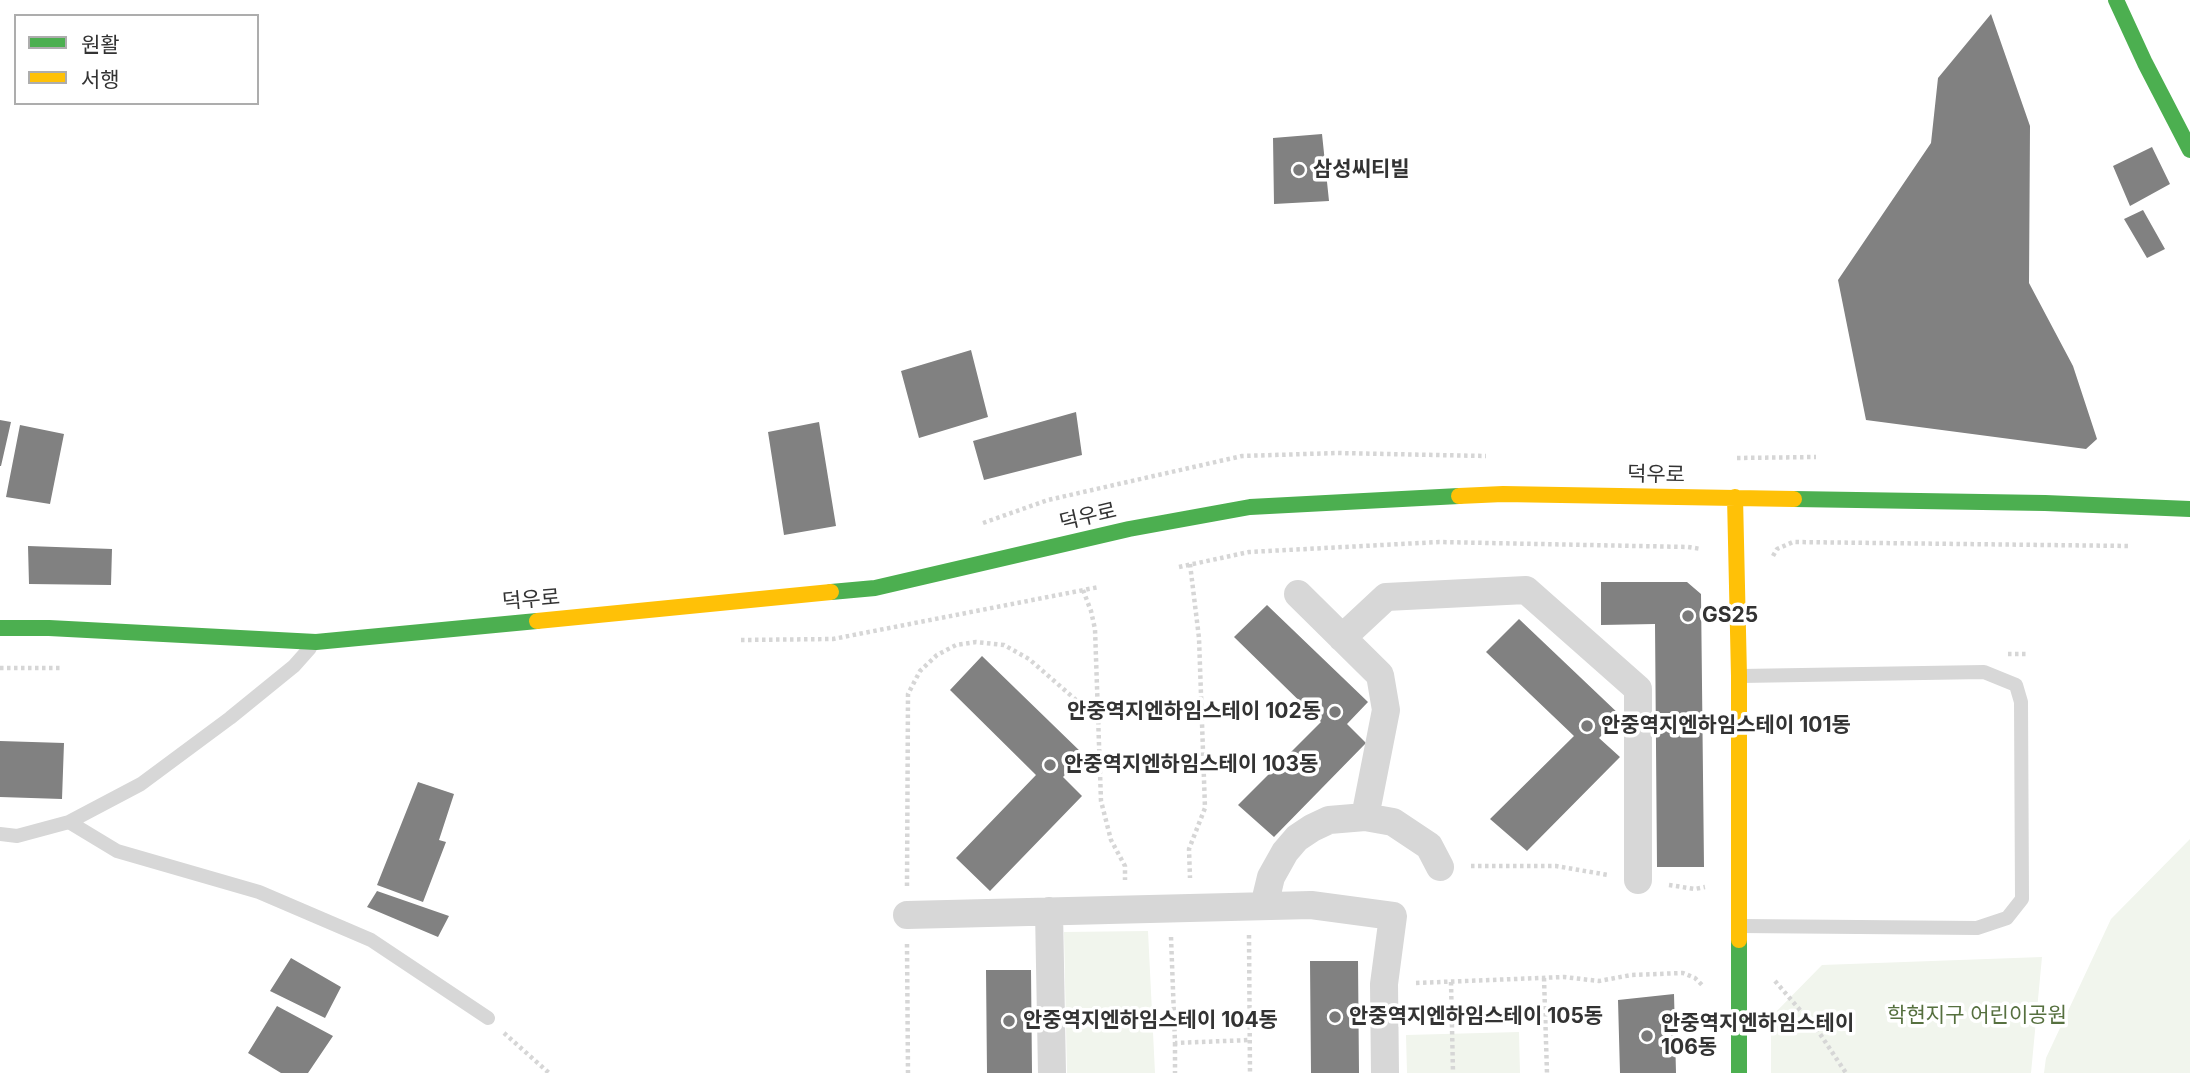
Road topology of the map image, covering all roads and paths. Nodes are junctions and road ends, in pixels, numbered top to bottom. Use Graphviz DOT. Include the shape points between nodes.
graph roads {
  1 [pos="2116,0"];
  2 [pos="2190,150"];
  3 [pos="1735,496"];
  4 [pos="2190,509"];
  5 [pos="2140,546"];
  6 [pos="1705,554"];
  7 [pos="1772,558"];
  8 [pos="1190,564"];
  9 [pos="1179,567"];
  10 [pos="1083,590"];
  11 [pos="1298,594"];
  12 [pos="0,628"];
  13 [pos="1342,638"];
  14 [pos="316,642"];
  15 [pos="2002,654"];
  16 [pos="2029,654"];
  17 [pos="1739,676"];
  18 [pos="1100,720"];
  19 [pos="1365,817"];
  20 [pos="69,822"];
  21 [pos="0,834"];
  22 [pos="1440,867"];
  23 [pos="1637,880"];
  24 [pos="1709,884"];
  25 [pos="1256,906"];
  26 [pos="1181,908"];
  27 [pos="1125,909"];
  28 [pos="1049,911"];
  29 [pos="907,915"];
  30 [pos="1738,926"];
  31 [pos="1768,973"];
  32 [pos="1544,978"];
  33 [pos="1451,982"];
  34 [pos="1384,984"];
  35 [pos="1706,990"];
  36 [pos="488,1018"];
  37 [pos="1250,1040"];
  38 [pos="1175,1043"];
  39 [pos="550,1073"];
  40 [pos="908,1073"];
  41 [pos="1052,1073"];
  42 [pos="1175,1073"];
  43 [pos="1250,1073"];
  44 [pos="1385,1073"];
  45 [pos="1453,1073"];
  46 [pos="1546,1073"];
  47 [pos="1739,1073"];
  48 [pos="1846,1073"];
  1 -- 2 [label="street"];
  3 -- 4 [label="street, 덕우로"];
  3 -- 14 [label="street, 덕우로" via="1503,494 1250,507 1129,529 875,588"];
  3 -- 17 [label="street"];
  5 -- 7 [label="path" via="1793,542 1777,549"];
  6 -- 8 [label="path" via="1700,548 1688,547 1439,542 1249,552"];
  8 -- 9 [label="path"];
  8 -- 26 [label="path" via="1199,638 1205,808 1189,849"];
  10 -- 18 [label="path" via="1095,629"];
  11 -- 13 [label="street"];
  12 -- 14 [label="street, 덕우로"];
  13 -- 19 [label="street" via="1380,675 1386,710"];
  13 -- 23 [label="street" via="1387,597 1526,590 1638,689"];
  14 -- 20 [label="lane" via="294,666 141,783"];
  15 -- 16 [label="path"];
  17 -- 30 [label="street"];
  17 -- 30 [label="lane" via="1984,672 2015,685 2021,702 2022,899 2007,918 1977,929"];
  18 -- 27 [label="path" via="1101,801 1111,840 1125,866"];
  18 -- 29 [label="path" via="1029,659 1004,645 956,645 920,671 908,694"];
  19 -- 22 [label="street" via="1393,822 1429,846"];
  19 -- 25 [label="street" via="1329,820 1297,838 1284,852"];
  20 -- 21 [label="lane" via="17,836"];
  20 -- 36 [label="lane" via="117,851 259,892 370,940"];
  22 -- 23 [label="path" via="1556,866"];
  23 -- 24 [label="path" via="1695,889"];
  25 -- 26 [label="street"];
  25 -- 34 [label="street" via="1311,905 1393,916"];
  25 -- 37 [label="path"];
  26 -- 27 [label="street"];
  26 -- 38 [label="path"];
  27 -- 28 [label="street"];
  28 -- 29 [label="street"];
  28 -- 41 [label="street"];
  29 -- 40 [label="path"];
  30 -- 47 [label="street"];
  31 -- 48 [label="path" via="1818,1031"];
  32 -- 33 [label="path"];
  32 -- 35 [label="path" via="1599,981 1683,973"];
  32 -- 46 [label="path"];
  33 -- 34 [label="path"];
  33 -- 45 [label="path"];
  34 -- 44 [label="street"];
  36 -- 39 [label="path"];
  37 -- 38 [label="path"];
  37 -- 43 [label="path"];
  38 -- 42 [label="path"];
}
